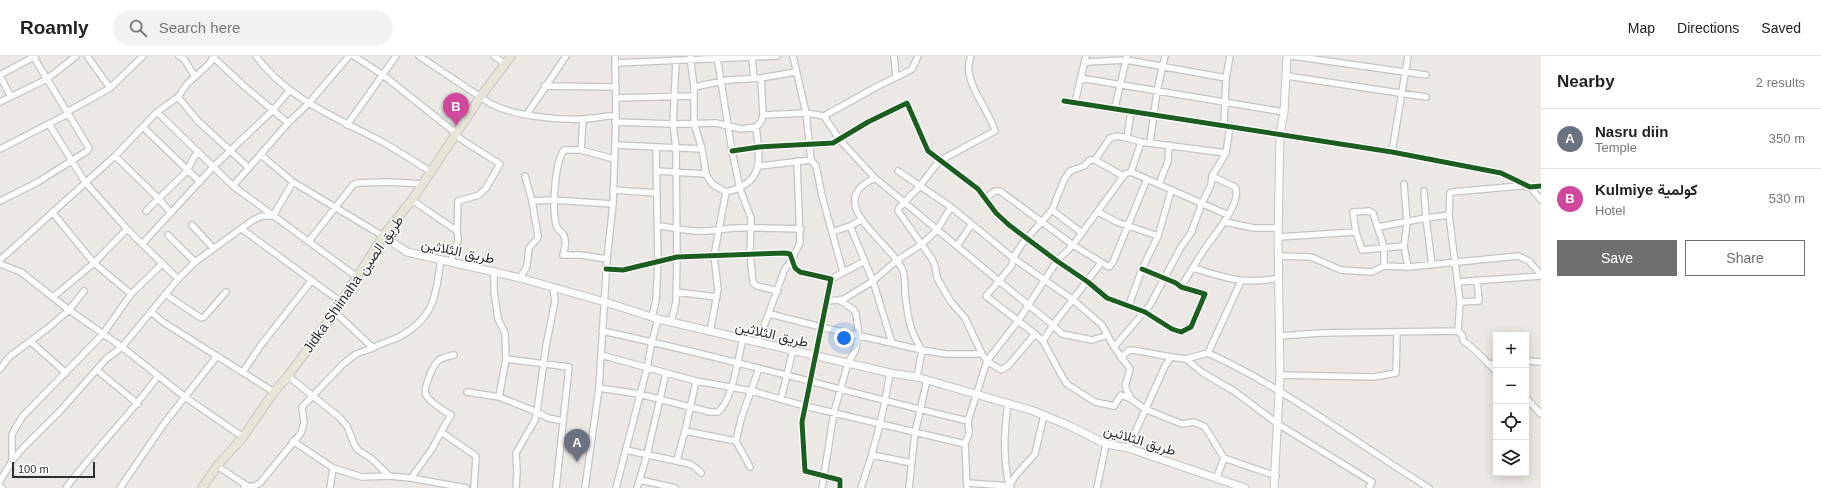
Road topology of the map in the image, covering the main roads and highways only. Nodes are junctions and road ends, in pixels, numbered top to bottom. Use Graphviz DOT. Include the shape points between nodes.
graph roads {
  1 [pos="511,56"];
  2 [pos="1287,56"];
  3 [pos="383,236"];
  4 [pos="202,488"];
  5 [pos="1245,488"];
  6 [pos="1274,488"];
  1 -- 3 [label="main road, Jidka Shiinaha طريق الصين" via="481,96 424,184"];
  2 -- 6 [label="main road" via="1284,112 1280,134 1280,375"];
  3 -- 4 [label="main road, Jidka Shiinaha طريق الصين" via="335,312"];
  3 -- 5 [label="main road, طريق الثلاثين" via="407,252 494,271 655,318 814,356 917,377 976,393 1044,415 1106,444 1128,448"];
}
